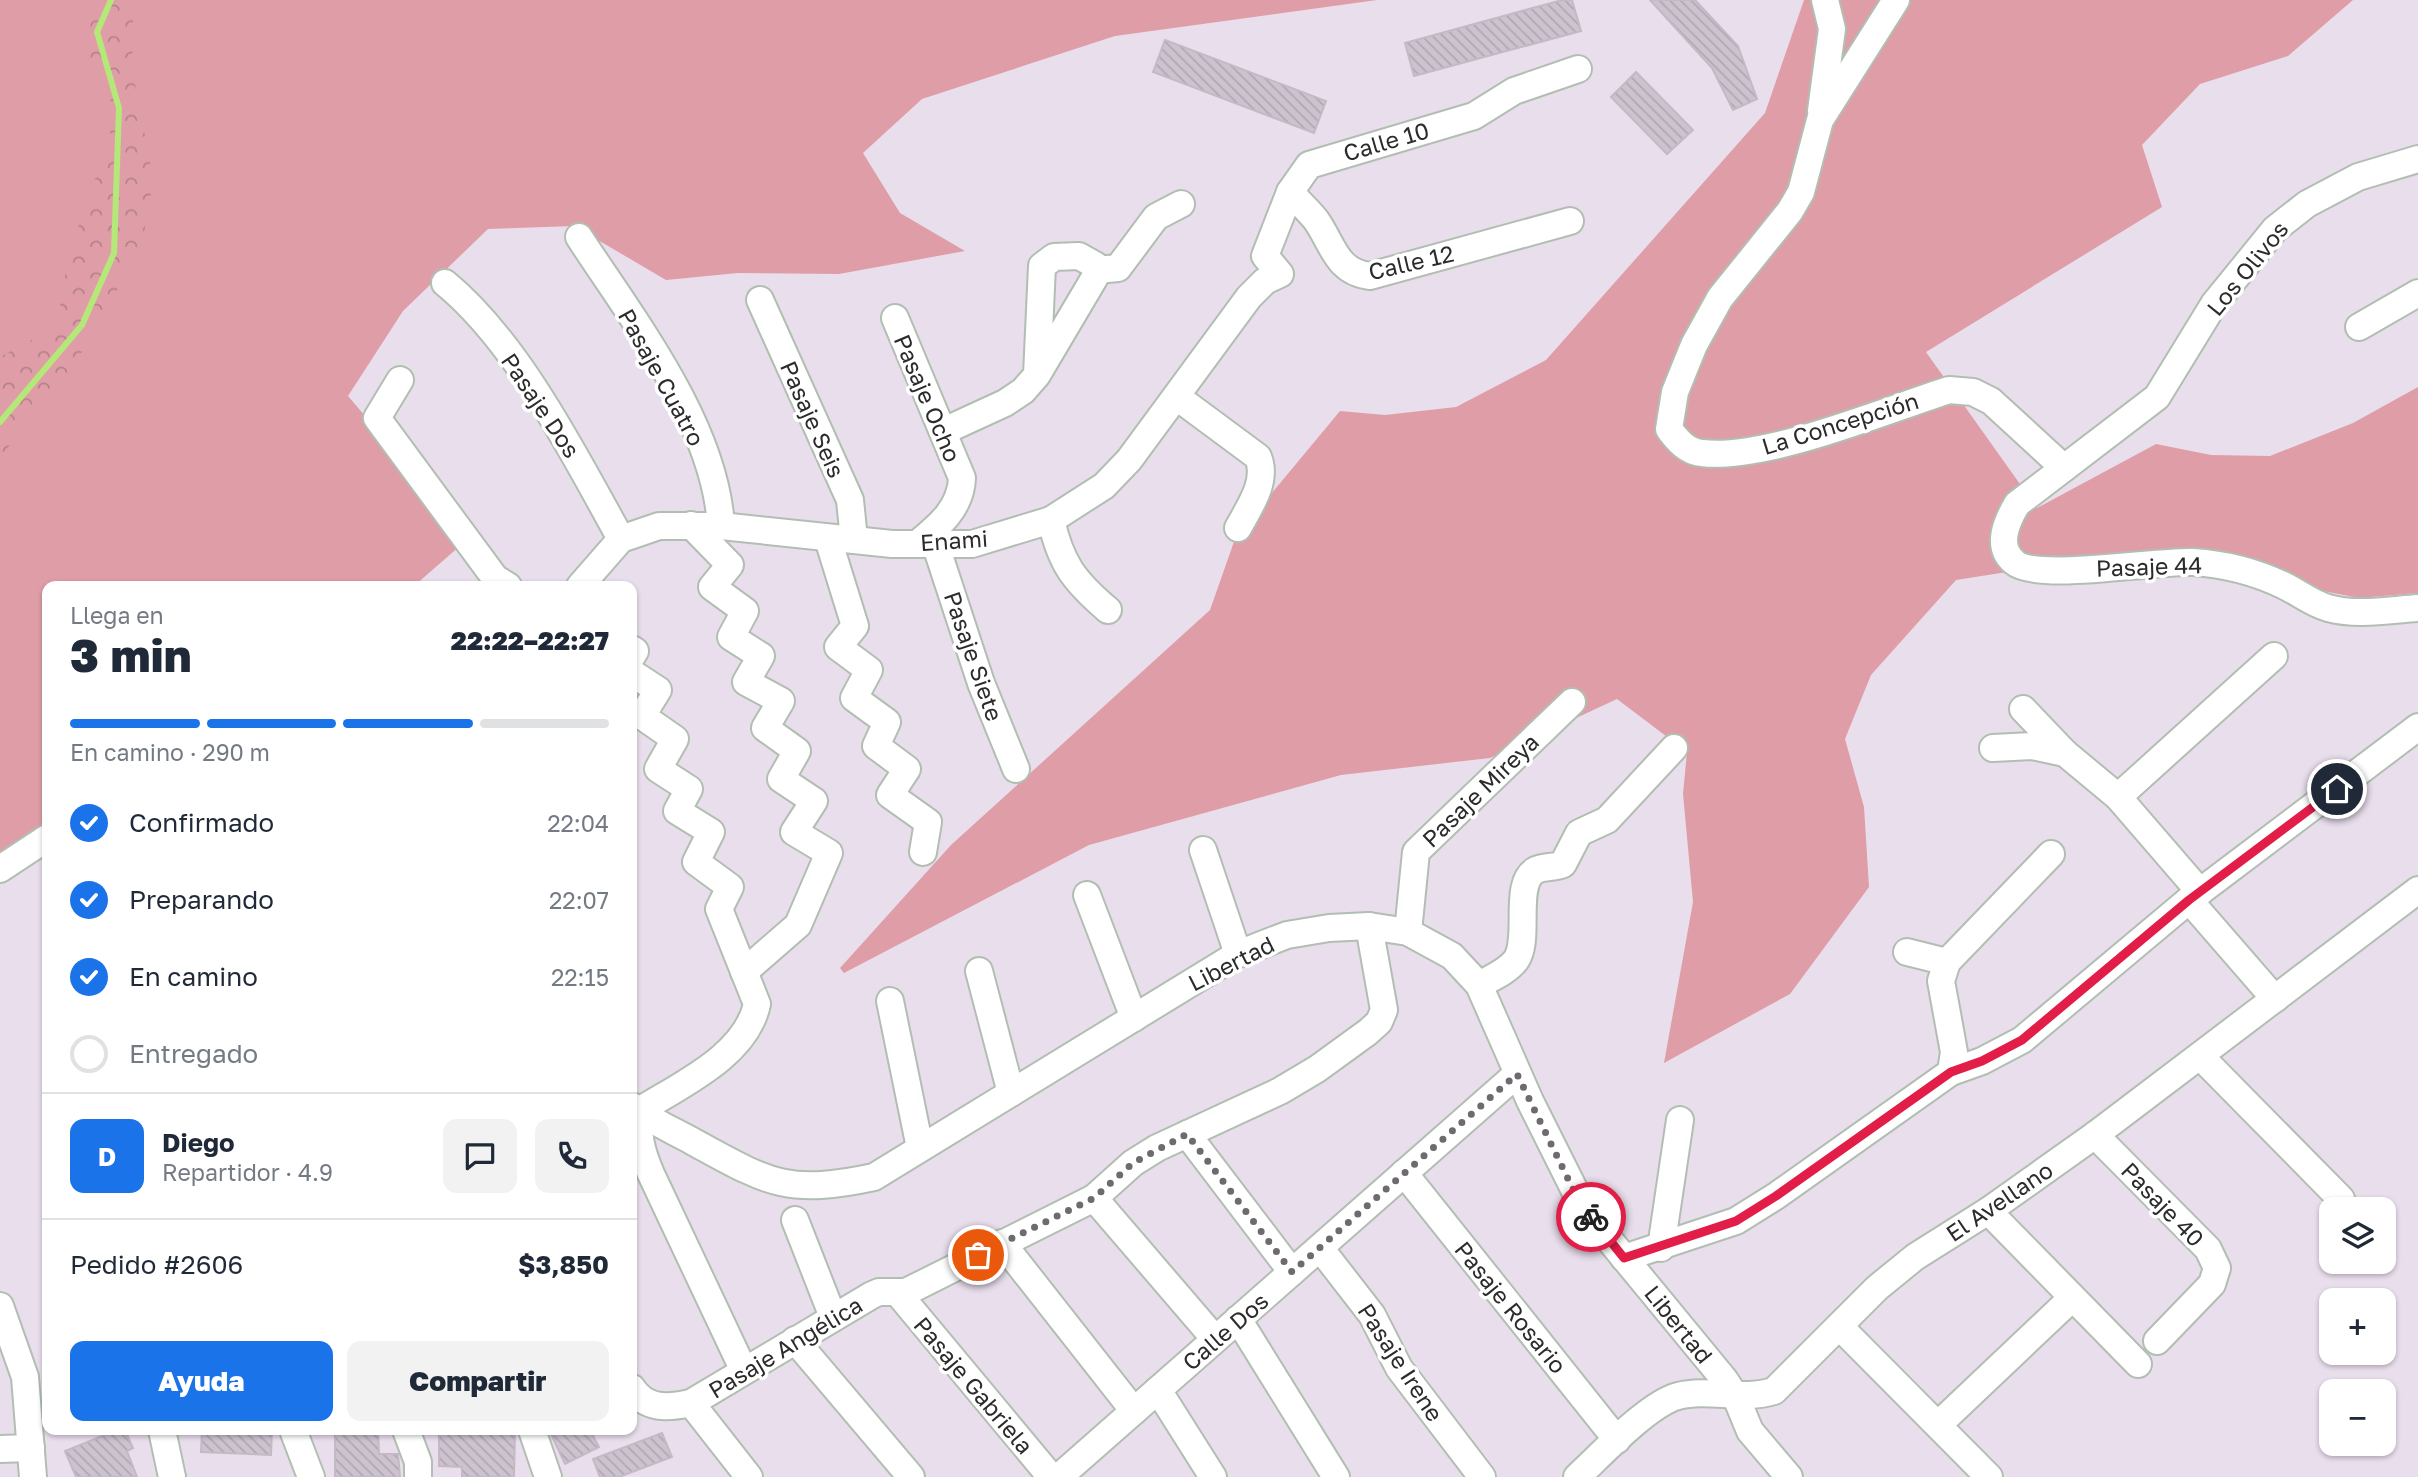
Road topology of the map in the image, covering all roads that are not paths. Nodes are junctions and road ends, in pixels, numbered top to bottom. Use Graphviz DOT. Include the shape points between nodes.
graph roads {
  1 [pos="1825,0"];
  2 [pos="1896,0"];
  3 [pos="1578,69"];
  4 [pos="1820,120"];
  5 [pos="2418,159"];
  6 [pos="1290,192"];
  7 [pos="1181,204"];
  8 [pos="1570,221"];
  9 [pos="579,237"];
  10 [pos="1097,270"];
  11 [pos="1280,274"];
  12 [pos="445,283"];
  13 [pos="2418,293"];
  14 [pos="760,300"];
  15 [pos="895,318"];
  16 [pos="2359,327"];
  17 [pos="1037,375"];
  18 [pos="400,380"];
  19 [pos="1177,397"];
  20 [pos="944,431"];
  21 [pos="2064,468"];
  22 [pos="1051,520"];
  23 [pos="691,525"];
  24 [pos="721,526"];
  25 [pos="1238,528"];
  26 [pos="621,539"];
  27 [pos="828,539"];
  28 [pos="854,540"];
  29 [pos="926,543"];
  30 [pos="500,581"];
  31 [pos="584,581"];
  32 [pos="2418,608"];
  33 [pos="1108,610"];
  34 [pos="2274,656"];
  35 [pos="637,676"];
  36 [pos="1572,702"];
  37 [pos="2023,709"];
  38 [pos="2418,727"];
  39 [pos="1674,748"];
  40 [pos="1993,748"];
  41 [pos="2065,753"];
  42 [pos="1016,769"];
  43 [pos="2118,797"];
  44 [pos="42,841"];
  45 [pos="1203,850"];
  46 [pos="923,852"];
  47 [pos="2051,854"];
  48 [pos="0,869"];
  49 [pos="2418,890"];
  50 [pos="1087,895"];
  51 [pos="2194,896"];
  52 [pos="1369,926"];
  53 [pos="1408,932"];
  54 [pos="1907,952"];
  55 [pos="1238,954"];
  56 [pos="1947,962"];
  57 [pos="979,971"];
  58 [pos="744,972"];
  59 [pos="1479,985"];
  60 [pos="2276,999"];
  61 [pos="890,1001"];
  62 [pos="1133,1018"];
  63 [pos="2201,1057"];
  64 [pos="1951,1072"];
  65 [pos="1517,1074"];
  66 [pos="1011,1093"];
  67 [pos="637,1107"];
  68 [pos="637,1109"];
  69 [pos="1680,1120"];
  70 [pos="637,1121"];
  71 [pos="1187,1134"];
  72 [pos="2095,1135"];
  73 [pos="920,1148"];
  74 [pos="1404,1173"];
  75 [pos="2339,1197"];
  76 [pos="1094,1198"];
  77 [pos="1988,1211"];
  78 [pos="795,1220"];
  79 [pos="1002,1243"];
  80 [pos="1320,1248"];
  81 [pos="1661,1248"];
  82 [pos="1624,1258"];
  83 [pos="1292,1272"];
  84 [pos="897,1292"];
  85 [pos="2072,1297"];
  86 [pos="0,1306"];
  87 [pos="833,1317"];
  88 [pos="1238,1319"];
  89 [pos="1840,1327"];
  90 [pos="1215,1339"];
  91 [pos="796,1340"];
  92 [pos="2157,1341"];
  93 [pos="2138,1364"];
  94 [pos="744,1371"];
  95 [pos="1158,1390"];
  96 [pos="637,1396"];
  97 [pos="1736,1397"];
  98 [pos="691,1403"];
  99 [pos="1134,1411"];
  100 [pos="1939,1424"];
  101 [pos="163,1435"];
  102 [pos="295,1435"];
  103 [pos="408,1435"];
  104 [pos="534,1435"];
  105 [pos="1617,1440"];
  106 [pos="31,1448"];
  107 [pos="0,1449"];
  108 [pos="1584,1475"];
  109 [pos="33,1477"];
  110 [pos="172,1477"];
  111 [pos="311,1477"];
  112 [pos="418,1477"];
  113 [pos="548,1477"];
  114 [pos="749,1477"];
  115 [pos="911,1477"];
  116 [pos="1051,1477"];
  117 [pos="1059,1477"];
  118 [pos="1213,1477"];
  119 [pos="1336,1477"];
  120 [pos="1482,1477"];
  121 [pos="1789,1477"];
  122 [pos="1989,1477"];
  1 -- 4 [label="street" via="1832,29"];
  2 -- 4 [label="street, La Concepción"];
  3 -- 6 [label="street, Calle 10" via="1514,92 1474,116 1318,161 1309,165"];
  4 -- 21 [label="street, La Concepción" via="1801,191 1790,211 1720,298 1700,333 1675,392 1669,429 1688,449 1702,453 1765,449 1949,390 1973,392 1991,401"];
  5 -- 21 [label="street, Los Olivos" via="2358,177 2307,204 2275,229 2214,304 2150,403"];
  6 -- 8 [label="street, Calle 12" via="1316,220 1343,267 1370,276"];
  6 -- 11 [label="street, Calle 10" via="1265,256"];
  7 -- 10 [label="street" via="1156,217 1118,268"];
  9 -- 24 [label="street, Pasaje Cuatro" via="661,366 698,436 719,494"];
  10 -- 17 [label="street" via="1090,290"];
  10 -- 17 [label="street" via="1079,257 1054,257 1042,266"];
  11 -- 19 [label="street, Enami" via="1265,281 1249,298"];
  12 -- 26 [label="street, Pasaje Dos" via="466,300 532,386"];
  13 -- 16 [label="street"];
  14 -- 28 [label="street, Pasaje Seis" via="850,500"];
  15 -- 20 [label="street, Pasaje Ocho"];
  17 -- 20 [label="street" via="1005,403"];
  18 -- 30 [label="street" via="377,418"];
  19 -- 22 [label="street, Enami" via="1104,486"];
  19 -- 25 [label="street" via="1258,457 1261,477"];
  20 -- 29 [label="street, Pasaje Ocho" via="962,478 962,491"];
  21 -- 32 [label="street, Pasaje 44" via="2017,504 2006,524 2005,548 2023,568 2193,562 2250,571 2324,607 2343,611"];
  22 -- 29 [label="street, Enami" via="972,544"];
  22 -- 33 [label="street" via="1058,550 1077,583"];
  23 -- 24 [label="street, Enami"];
  23 -- 26 [label="street, Enami" via="659,526"];
  23 -- 58 [label="street" via="730,565 712,587 745,611 731,637 761,656 746,682 781,701 765,728 797,751 780,779 814,801 794,832 829,853 798,925"];
  24 -- 27 [label="street, Enami"];
  26 -- 31 [label="street"];
  27 -- 28 [label="street, Enami"];
  27 -- 46 [label="street" via="855,626 838,648 869,670 854,698 887,722 876,746 907,769 890,795 928,822"];
  28 -- 29 [label="street, Enami"];
  29 -- 42 [label="street, Pasaje Siete"];
  34 -- 43 [label="street"];
  35 -- 58 [label="street" via="658,690 642,716 675,739 658,769 689,789 677,811 711,832 696,862 730,887 719,909"];
  36 -- 53 [label="street, Pasaje Mireya" via="1416,852"];
  37 -- 41 [label="street"];
  38 -- 51 [label="street"];
  39 -- 59 [label="street" via="1606,820 1579,832 1563,864 1532,875 1524,891 1521,951 1504,971"];
  40 -- 41 [label="street" via="2032,746"];
  41 -- 43 [label="street"];
  43 -- 51 [label="street"];
  44 -- 48 [label="street"];
  45 -- 55 [label="street"];
  47 -- 56 [label="street"];
  49 -- 60 [label="street, El Avellano"];
  50 -- 62 [label="street"];
  51 -- 60 [label="street"];
  51 -- 64 [label="street" via="2022,1040"];
  52 -- 53 [label="street, Libertad"];
  52 -- 55 [label="street, Libertad" via="1287,935"];
  52 -- 71 [label="street, Pasaje Angélica" via="1384,1010 1380,1022 1318,1069"];
  53 -- 59 [label="street, Libertad" via="1452,956"];
  54 -- 56 [label="street"];
  55 -- 62 [label="street, Libertad"];
  56 -- 64 [label="street" via="1941,981 1954,1052"];
  57 -- 66 [label="street"];
  58 -- 67 [label="street" via="757,1004 742,1037 698,1074"];
  59 -- 65 [label="street, Libertad"];
  60 -- 63 [label="street, El Avellano"];
  61 -- 73 [label="street"];
  62 -- 66 [label="street, Libertad"];
  63 -- 72 [label="street, El Avellano"];
  63 -- 75 [label="street"];
  64 -- 81 [label="street" via="1736,1221"];
  65 -- 74 [label="street, Calle Dos"];
  65 -- 82 [label="street, Libertad" via="1584,1209"];
  66 -- 73 [label="street, Libertad"];
  68 -- 73 [label="street, Libertad" via="752,1175 781,1184 830,1186 873,1177"];
  69 -- 81 [label="street"];
  70 -- 94 [label="street" via="646,1162"];
  71 -- 76 [label="street, Pasaje Angélica" via="1133,1163"];
  71 -- 83 [label="street"];
  72 -- 77 [label="street, El Avellano"];
  72 -- 92 [label="street, Pasaje 40" via="2208,1250 2217,1268 2211,1284"];
  74 -- 80 [label="street, Calle Dos"];
  74 -- 105 [label="street, Pasaje Rosario"];
  76 -- 79 [label="street, Pasaje Angélica"];
  76 -- 90 [label="street"];
  77 -- 85 [label="street"];
  77 -- 89 [label="street, El Avellano" via="1915,1257"];
  78 -- 87 [label="street"];
  79 -- 84 [label="street, Pasaje Angélica" via="906,1292"];
  79 -- 99 [label="street"];
  80 -- 83 [label="street, Calle Dos"];
  80 -- 120 [label="street, Pasaje Irene" via="1372,1315 1399,1368"];
  81 -- 82 [label="street"];
  82 -- 97 [label="street, Libertad"];
  83 -- 88 [label="street, Calle Dos"];
  84 -- 87 [label="street, Pasaje Angélica" via="879,1292"];
  84 -- 116 [label="street, Pasaje Gabriela"];
  85 -- 93 [label="street"];
  85 -- 100 [label="street"];
  86 -- 106 [label="street" via="25,1377"];
  87 -- 91 [label="street, Pasaje Angélica"];
  88 -- 90 [label="street, Calle Dos"];
  88 -- 119 [label="street"];
  89 -- 97 [label="street, El Avellano" via="1774,1391"];
  89 -- 100 [label="street"];
  90 -- 95 [label="street, Calle Dos"];
  91 -- 94 [label="street, Pasaje Angélica"];
  91 -- 115 [label="street"];
  94 -- 98 [label="street, Pasaje Angélica"];
  95 -- 99 [label="street, Calle Dos"];
  95 -- 118 [label="street"];
  96 -- 98 [label="street" via="667,1408"];
  97 -- 105 [label="street, El Avellano" via="1679,1396 1660,1404"];
  97 -- 121 [label="street, Libertad" via="1750,1431"];
  98 -- 114 [label="street"];
  99 -- 117 [label="street, Calle Dos"];
  100 -- 122 [label="street"];
  101 -- 110 [label="street"];
  102 -- 111 [label="street"];
  103 -- 112 [label="street" via="418,1462"];
  104 -- 113 [label="street"];
  105 -- 108 [label="street, El Avellano"];
  106 -- 107 [label="street"];
  106 -- 109 [label="street"];
}
